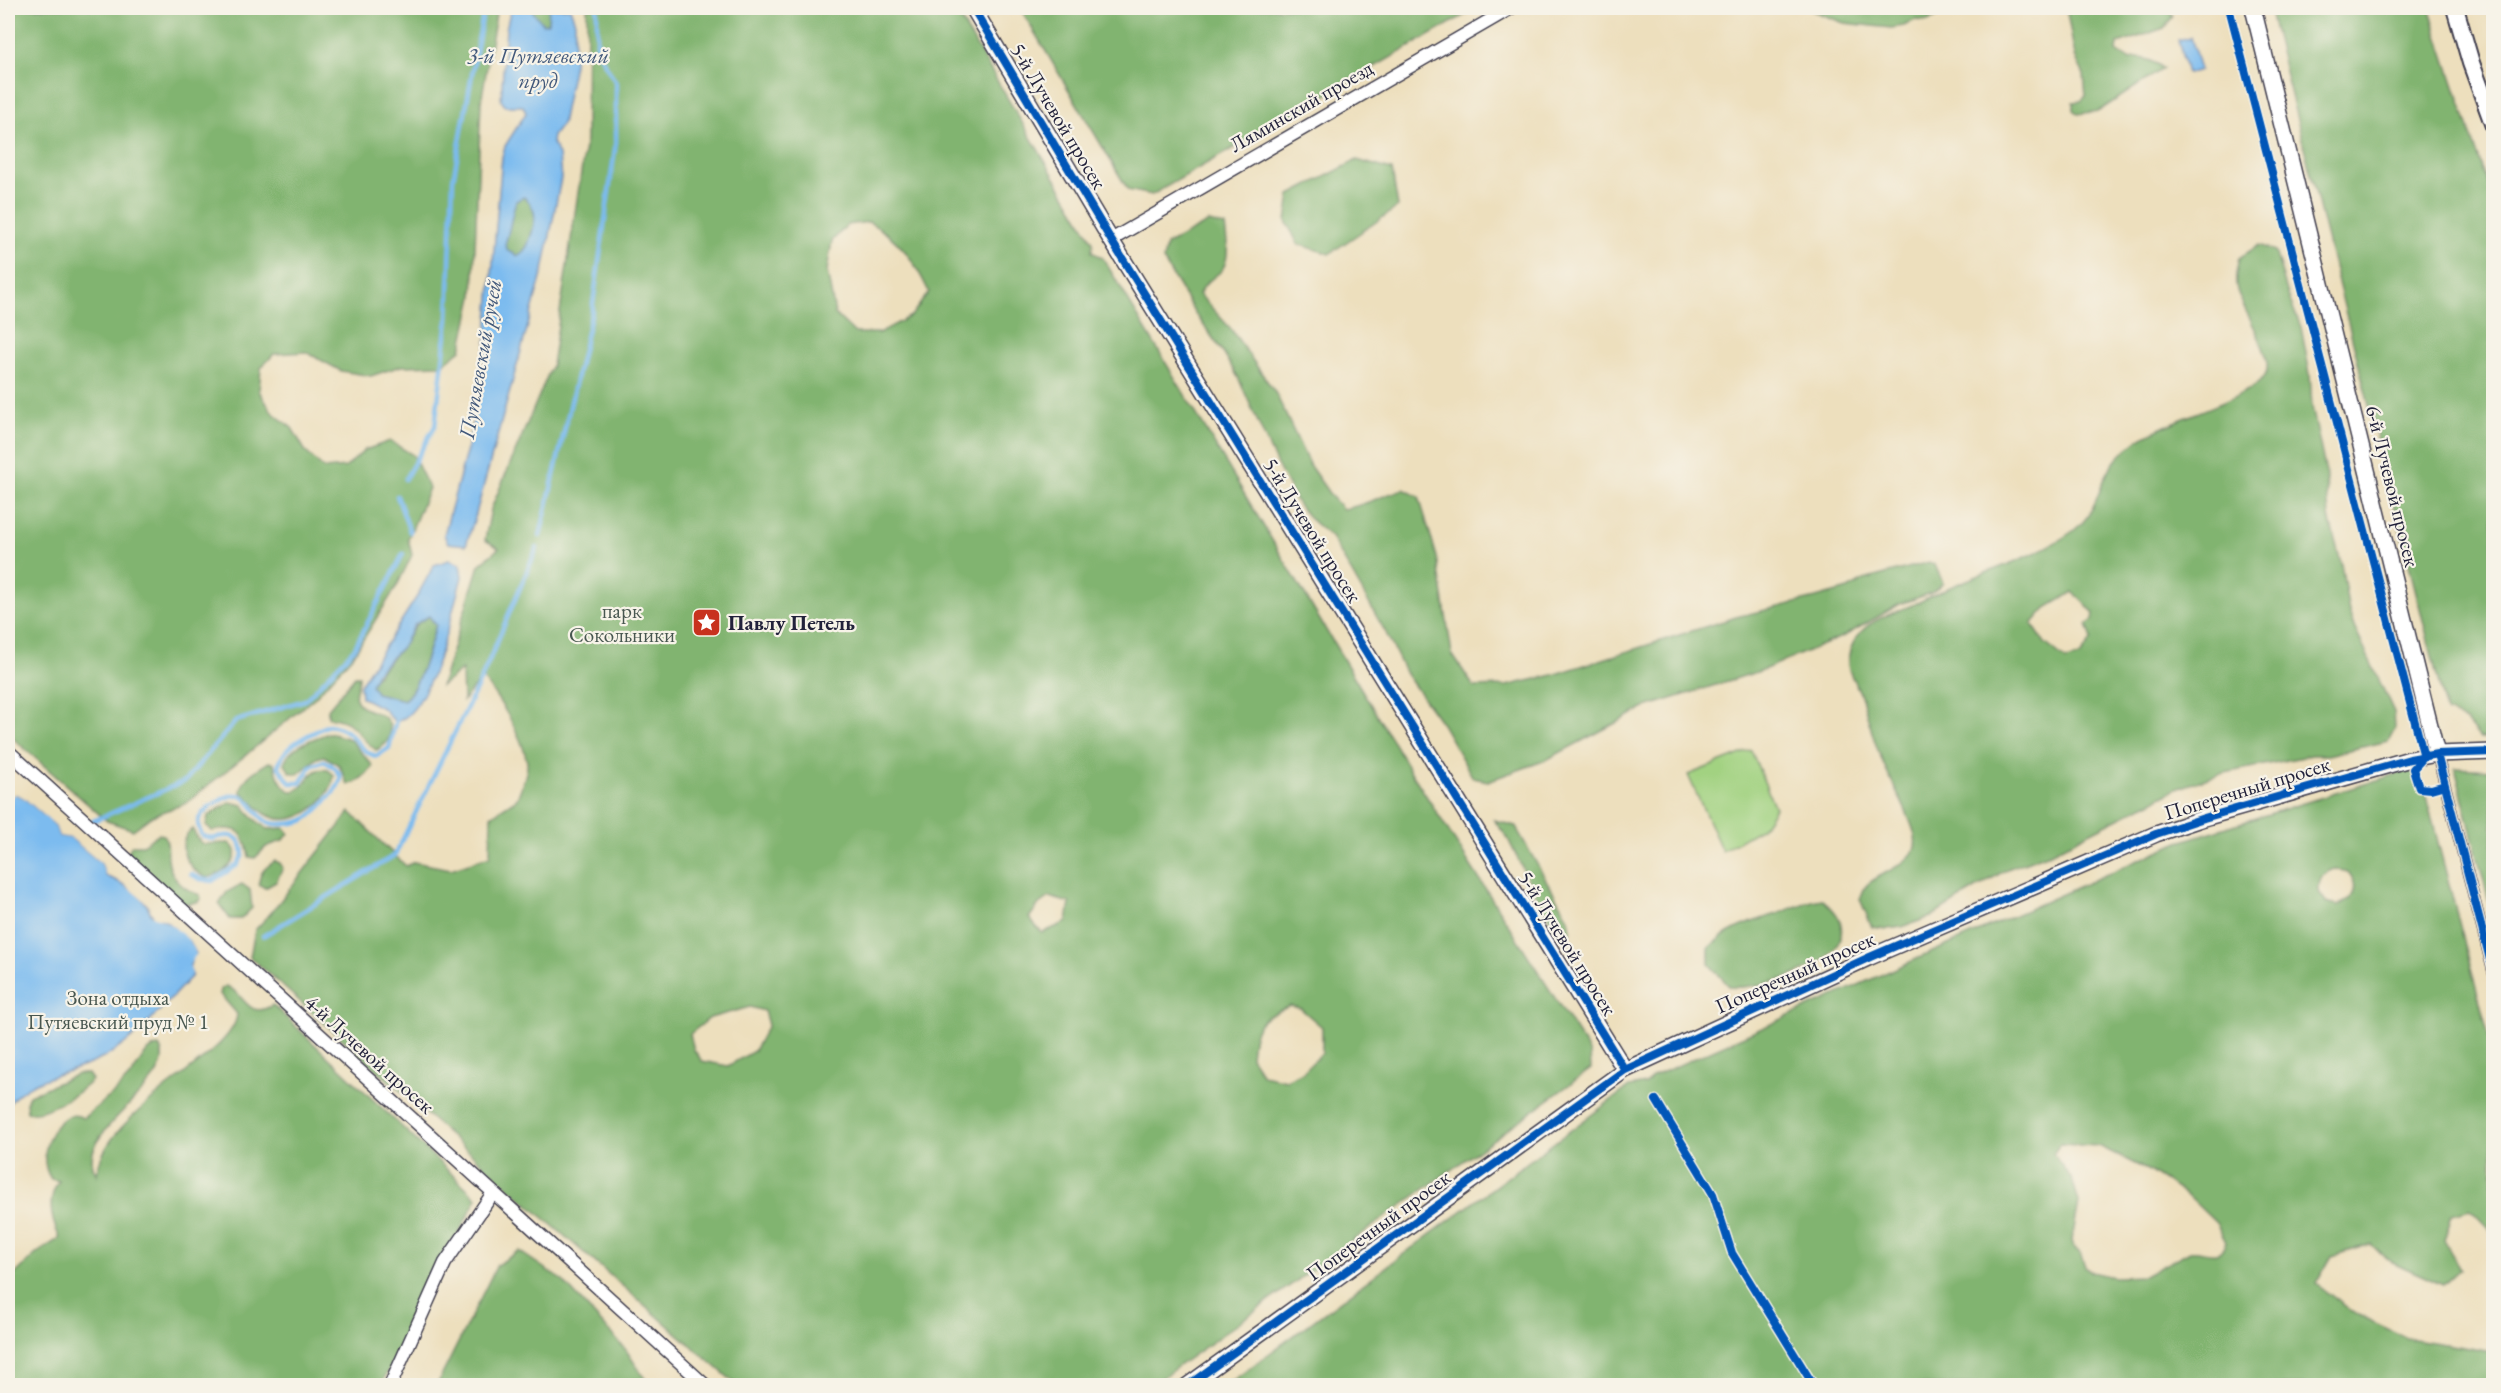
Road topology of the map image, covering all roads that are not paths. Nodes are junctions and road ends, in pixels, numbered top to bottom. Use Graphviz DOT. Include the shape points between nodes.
graph roads {
  1 [pos="973,8"];
  2 [pos="1511,8"];
  3 [pos="2253,8"];
  4 [pos="2455,8"];
  5 [pos="2493,126"];
  6 [pos="1111,240"];
  7 [pos="8,752"];
  8 [pos="2493,752"];
  9 [pos="2438,754"];
  10 [pos="2493,975"];
  11 [pos="1625,1070"];
  12 [pos="493,1193"];
  13 [pos="390,1386"];
  14 [pos="706,1386"];
  15 [pos="1187,1386"];
  1 -- 6 [label="street, 5-й Лучевой просек"];
  2 -- 6 [label="street, Ляминский проезд"];
  3 -- 9 [label="street, 6-й Лучевой просек"];
  4 -- 5 [label="main road"];
  6 -- 11 [label="street, 5-й Лучевой просек"];
  7 -- 12 [label="street, 4-й Лучевой просек"];
  8 -- 9 [label="street, Поперечный просек"];
  9 -- 10 [label="street, 6-й Лучевой просек"];
  9 -- 11 [label="street, Поперечный просек" via="2156,834 1870,957"];
  11 -- 15 [label="street, Поперечный просек"];
  12 -- 13 [label="street" via="445,1263"];
  12 -- 14 [label="street, 4-й Лучевой просек"];
}
